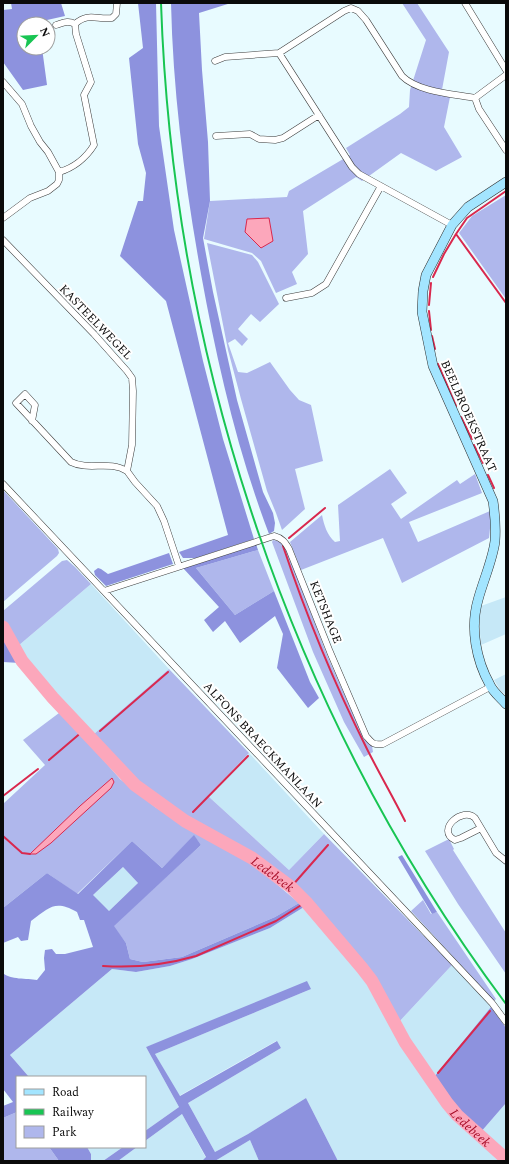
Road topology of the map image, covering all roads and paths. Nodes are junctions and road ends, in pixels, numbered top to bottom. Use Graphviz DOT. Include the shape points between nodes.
graph roads {
  1 [pos="118,3"];
  2 [pos="465,3"];
  3 [pos="74,24"];
  4 [pos="56,25"];
  5 [pos="279,53"];
  6 [pos="215,61"];
  7 [pos="506,70"];
  8 [pos="506,75"];
  9 [pos="3,82"];
  10 [pos="475,98"];
  11 [pos="319,115"];
  12 [pos="216,136"];
  13 [pos="506,150"];
  14 [pos="59,172"];
  15 [pos="506,182"];
  16 [pos="381,186"];
  17 [pos="3,218"];
  18 [pos="452,225"];
  19 [pos="3,240"];
  20 [pos="286,298"];
  21 [pos="32,421"];
  22 [pos="127,470"];
  23 [pos="3,484"];
  24 [pos="179,566"];
  25 [pos="104,591"];
  26 [pos="490,687"];
  27 [pos="506,704"];
  28 [pos="481,828"];
  29 [pos="506,860"];
  30 [pos="506,1022"];
  1 -- 3 [label="street" via="116,14 112,18 89,16"];
  2 -- 7 [label="street"];
  3 -- 4 [label="street" via="65,22"];
  3 -- 14 [label="street" via="91,82 84,95 94,145 74,166"];
  5 -- 6 [label="street" via="225,57"];
  5 -- 10 [label="street" via="351,8 358,11 366,20 407,81 427,89"];
  5 -- 11 [label="street"];
  8 -- 10 [label="street"];
  9 -- 14 [label="street" via="22,104 31,126"];
  10 -- 13 [label="street"];
  11 -- 12 [label="street" via="283,138 275,140 259,139 250,134"];
  11 -- 16 [label="street" via="352,166 359,174"];
  14 -- 17 [label="street" via="59,180 53,188 30,198"];
  15 -- 18 [label="street, BEELBROEKSTRAAT" via="468,207"];
  16 -- 18 [label="street"];
  16 -- 20 [label="street" via="326,284 312,293"];
  18 -- 26 [label="street, BEELBROEKSTRAAT" via="426,275 422,312 433,366 493,502 495,543 477,601 474,623 477,650"];
  19 -- 22 [label="street, KASTEELWEGEL" via="94,334 132,378 132,445"];
  21 -- 22 [label="street" via="71,462 77,465 115,465"];
  22 -- 24 [label="street" via="157,506"];
  23 -- 25 [label="street, ALFONS BRAECKMANLAAN"];
  24 -- 25 [label="street, KETSHAGE"];
  24 -- 26 [label="street, KETSHAGE" via="274,536 281,538 289,549 366,736 375,745 383,744"];
  25 -- 30 [label="street, ALFONS BRAECKMANLAAN" via="492,1003"];
  26 -- 27 [label="street, BEELBROEKSTRAAT"];
  28 -- 28 [label="street" via="475,818 468,814 452,822 448,830 455,840"];
  28 -- 29 [label="street" via="496,853"];
}
